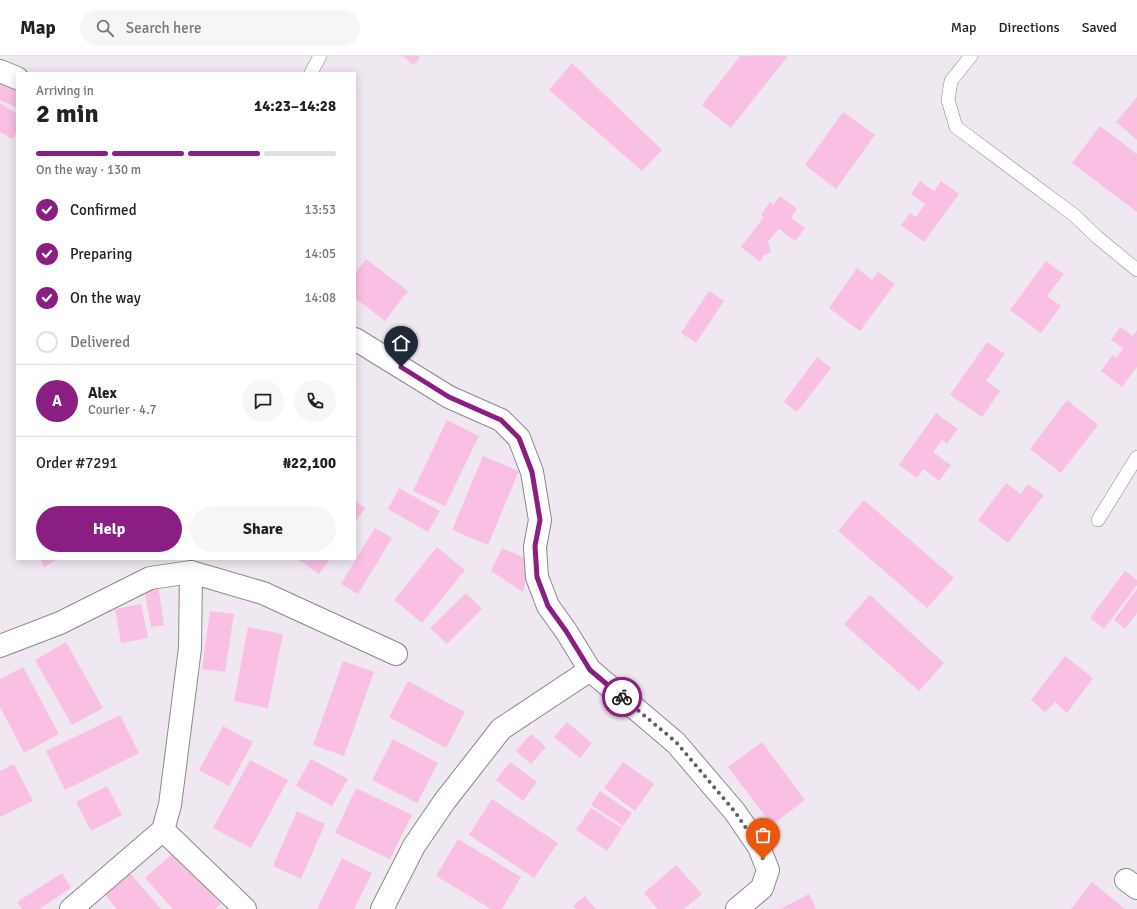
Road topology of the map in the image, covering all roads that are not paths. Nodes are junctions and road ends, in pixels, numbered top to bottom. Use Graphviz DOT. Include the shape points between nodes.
graph roads {
  1 [pos="320,56"];
  2 [pos="970,56"];
  3 [pos="0,71"];
  4 [pos="312,72"];
  5 [pos="16,78"];
  6 [pos="1137,270"];
  7 [pos="356,340"];
  8 [pos="1137,458"];
  9 [pos="1098,520"];
  10 [pos="171,567"];
  11 [pos="191,572"];
  12 [pos="1,643"];
  13 [pos="396,654"];
  14 [pos="590,670"];
  15 [pos="163,830"];
  16 [pos="71,909"];
  17 [pos="245,909"];
  18 [pos="382,909"];
  19 [pos="737,909"];
  1 -- 4 [label="lane"];
  2 -- 6 [label="lane" via="951,82 948,100 956,127 1074,215"];
  3 -- 5 [label="street"];
  7 -- 14 [label="street" via="449,397 501,420 519,438 532,472 540,520 535,546 537,577 548,606"];
  8 -- 9 [label="lane"];
  10 -- 11 [label="street"];
  10 -- 12 [label="street" via="60,623"];
  11 -- 13 [label="street" via="263,594"];
  11 -- 15 [label="street" via="190,648 170,805"];
  14 -- 18 [label="street" via="500,729 414,846"];
  14 -- 19 [label="street" via="676,742 735,812 759,847 768,870 762,888"];
  15 -- 16 [label="street"];
  15 -- 17 [label="street"];
}
